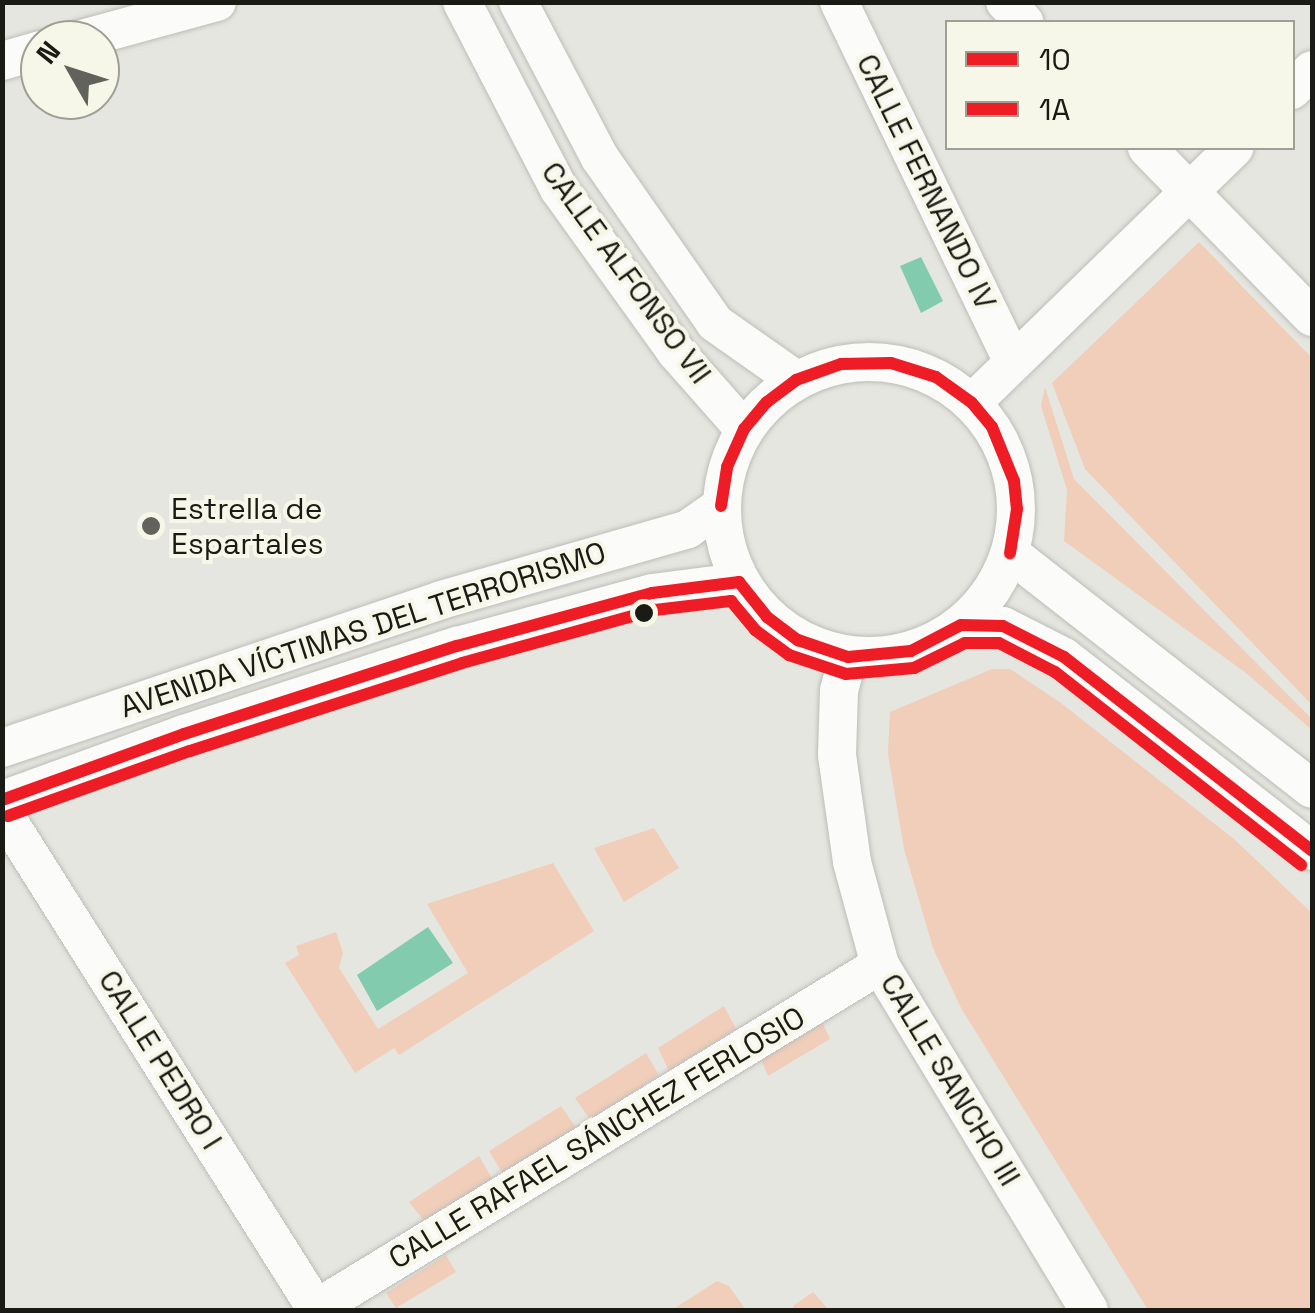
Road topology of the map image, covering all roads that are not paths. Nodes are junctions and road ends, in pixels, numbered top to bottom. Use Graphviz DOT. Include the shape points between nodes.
graph roads {
  1 [pos="217,2"];
  2 [pos="462,2"];
  3 [pos="518,2"];
  4 [pos="839,2"];
  5 [pos="1004,2"];
  6 [pos="1022,20"];
  7 [pos="120,29"];
  8 [pos="1148,150"];
  9 [pos="1232,150"];
  10 [pos="1189,191"];
  11 [pos="1312,317"];
  12 [pos="1013,362"];
  13 [pos="796,380"];
  14 [pos="972,403"];
  15 [pos="744,429"];
  16 [pos="721,506"];
  17 [pos="1010,553"];
  18 [pos="739,582"];
  19 [pos="960,625"];
  20 [pos="848,656"];
  21 [pos="2,748"];
  22 [pos="1312,789"];
  23 [pos="2,800"];
  24 [pos="2,811"];
  25 [pos="1312,851"];
  26 [pos="880,966"];
  27 [pos="316,1310"];
  28 [pos="1089,1310"];
  1 -- 7 [label="street"];
  2 -- 15 [label="street, CALLE ALFONSO VII" via="558,189 676,352"];
  3 -- 13 [label="street, CALLE ALFONSO VII" via="600,158 715,322"];
  4 -- 12 [label="street, CALLE FERNANDO IV"];
  5 -- 6 [label="street"];
  8 -- 10 [label="street"];
  9 -- 10 [label="street"];
  10 -- 11 [label="street"];
  10 -- 12 [label="street"];
  12 -- 14 [label="street"];
  13 -- 14 [label="street" via="841,364 891,363 936,377"];
  13 -- 15 [label="street"];
  14 -- 17 [label="street" via="992,427 1014,481"];
  15 -- 16 [label="street" via="727,467"];
  16 -- 18 [label="street" via="725,545"];
  16 -- 21 [label="street, AVENIDA VÍCTIMAS DEL TERRORISMO" via="688,529 441,600"];
  17 -- 19 [label="street" via="990,592"];
  17 -- 22 [label="street"];
  18 -- 20 [label="street" via="767,617 798,640"];
  18 -- 23 [label="street, AVENIDA VÍCTIMAS DEL TERRORISMO" via="652,593 456,646"];
  19 -- 20 [label="street" via="912,651"];
  19 -- 25 [label="street" via="1003,626 1064,657"];
  20 -- 26 [label="street, CALLE SANCHO III" via="839,691 837,755 852,862"];
  24 -- 27 [label="street, CALLE PEDRO I"];
  26 -- 27 [label="street, CALLE RAFAEL SÁNCHEZ FERLOSIO"];
  26 -- 28 [label="street, CALLE SANCHO III"];
}
